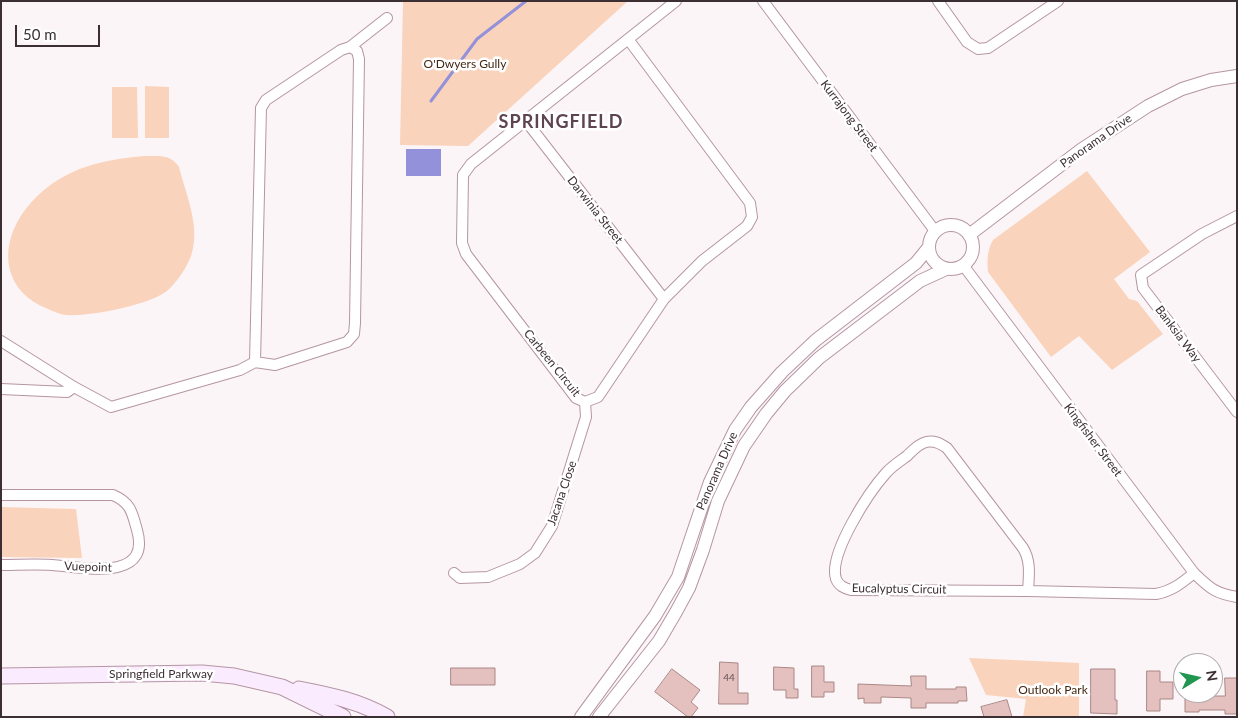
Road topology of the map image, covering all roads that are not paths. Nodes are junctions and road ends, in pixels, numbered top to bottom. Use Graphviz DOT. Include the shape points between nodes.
graph roads {
  1 [pos="676,1"];
  2 [pos="763,1"];
  3 [pos="938,1"];
  4 [pos="1058,1"];
  5 [pos="387,18"];
  6 [pos="628,39"];
  7 [pos="350,47"];
  8 [pos="1237,76"];
  9 [pos="526,121"];
  10 [pos="1237,216"];
  11 [pos="936,231"];
  12 [pos="969,235"];
  13 [pos="929,247"];
  14 [pos="964,266"];
  15 [pos="946,269"];
  16 [pos="664,299"];
  17 [pos="1,341"];
  18 [pos="255,362"];
  19 [pos="74,387"];
  20 [pos="1,389"];
  21 [pos="585,402"];
  22 [pos="1237,412"];
  23 [pos="1,495"];
  24 [pos="1,565"];
  25 [pos="454,572"];
  26 [pos="1194,573"];
  27 [pos="1028,591"];
  28 [pos="1237,597"];
  29 [pos="1,676"];
  30 [pos="282,687"];
  31 [pos="343,717"];
  32 [pos="387,717"];
  33 [pos="581,717"];
  34 [pos="599,717"];
  1 -- 6 [label="street, Carbeen Circuit"];
  2 -- 11 [label="street, Kurrajong Street"];
  3 -- 4 [label="street" via="967,42 978,50 988,48"];
  5 -- 7 [label="street"];
  6 -- 9 [label="street, Carbeen Circuit"];
  6 -- 16 [label="street, Carbeen Circuit" via="750,203 752,217 747,226 702,261"];
  7 -- 18 [label="street" via="266,100 261,108"];
  7 -- 18 [label="street" via="359,59 354,334 342,344 274,365"];
  8 -- 12 [label="street, Panorama Drive" via="1182,89 1148,106 1082,149"];
  9 -- 16 [label="street, Darwinia Street"];
  9 -- 21 [label="street, Carbeen Circuit" via="471,164 463,175 462,243 466,254 576,398"];
  10 -- 22 [label="street, Banksia Way" via="1202,234 1141,276 1144,288"];
  11 -- 12 [label="street" via="953,225"];
  11 -- 13 [label="street"];
  12 -- 14 [label="street" via="972,255"];
  13 -- 15 [label="street" via="933,261"];
  13 -- 33 [label="street, Panorama Drive" via="916,263 816,340 751,407 735,430 710,482 678,577 655,616"];
  14 -- 15 [label="street"];
  14 -- 26 [label="street, Kingfisher Street"];
  15 -- 34 [label="street, Panorama Drive" via="920,281 819,358 766,414 744,446 718,501 689,588 676,612 659,641"];
  16 -- 21 [label="street, Carbeen Circuit" via="598,397"];
  17 -- 19 [label="street"];
  18 -- 19 [label="street" via="240,370 111,407"];
  19 -- 20 [label="street" via="67,392"];
  21 -- 25 [label="street, Jacana Close" via="586,417 552,526 535,553 520,564 488,577 460,578"];
  23 -- 24 [label="street, Vuepoint" via="113,494 129,506 140,538 136,558 130,564 110,570"];
  26 -- 27 [label="street, Eucalyptus Circuit" via="1176,588 1156,594"];
  26 -- 28 [label="street, Kingfisher Street" via="1212,590"];
  27 -- 27 [label="street, Eucalyptus Circuit" via="851,590 836,580 835,569 855,516 887,472 923,443 932,441 947,448 1023,548 1029,564"];
  29 -- 30 [label="main road, Springfield Parkway" via="202,673 234,676"];
  30 -- 31 [label="main road, Springfield Parkway"];
  30 -- 32 [label="main road" via="341,698"];
}
